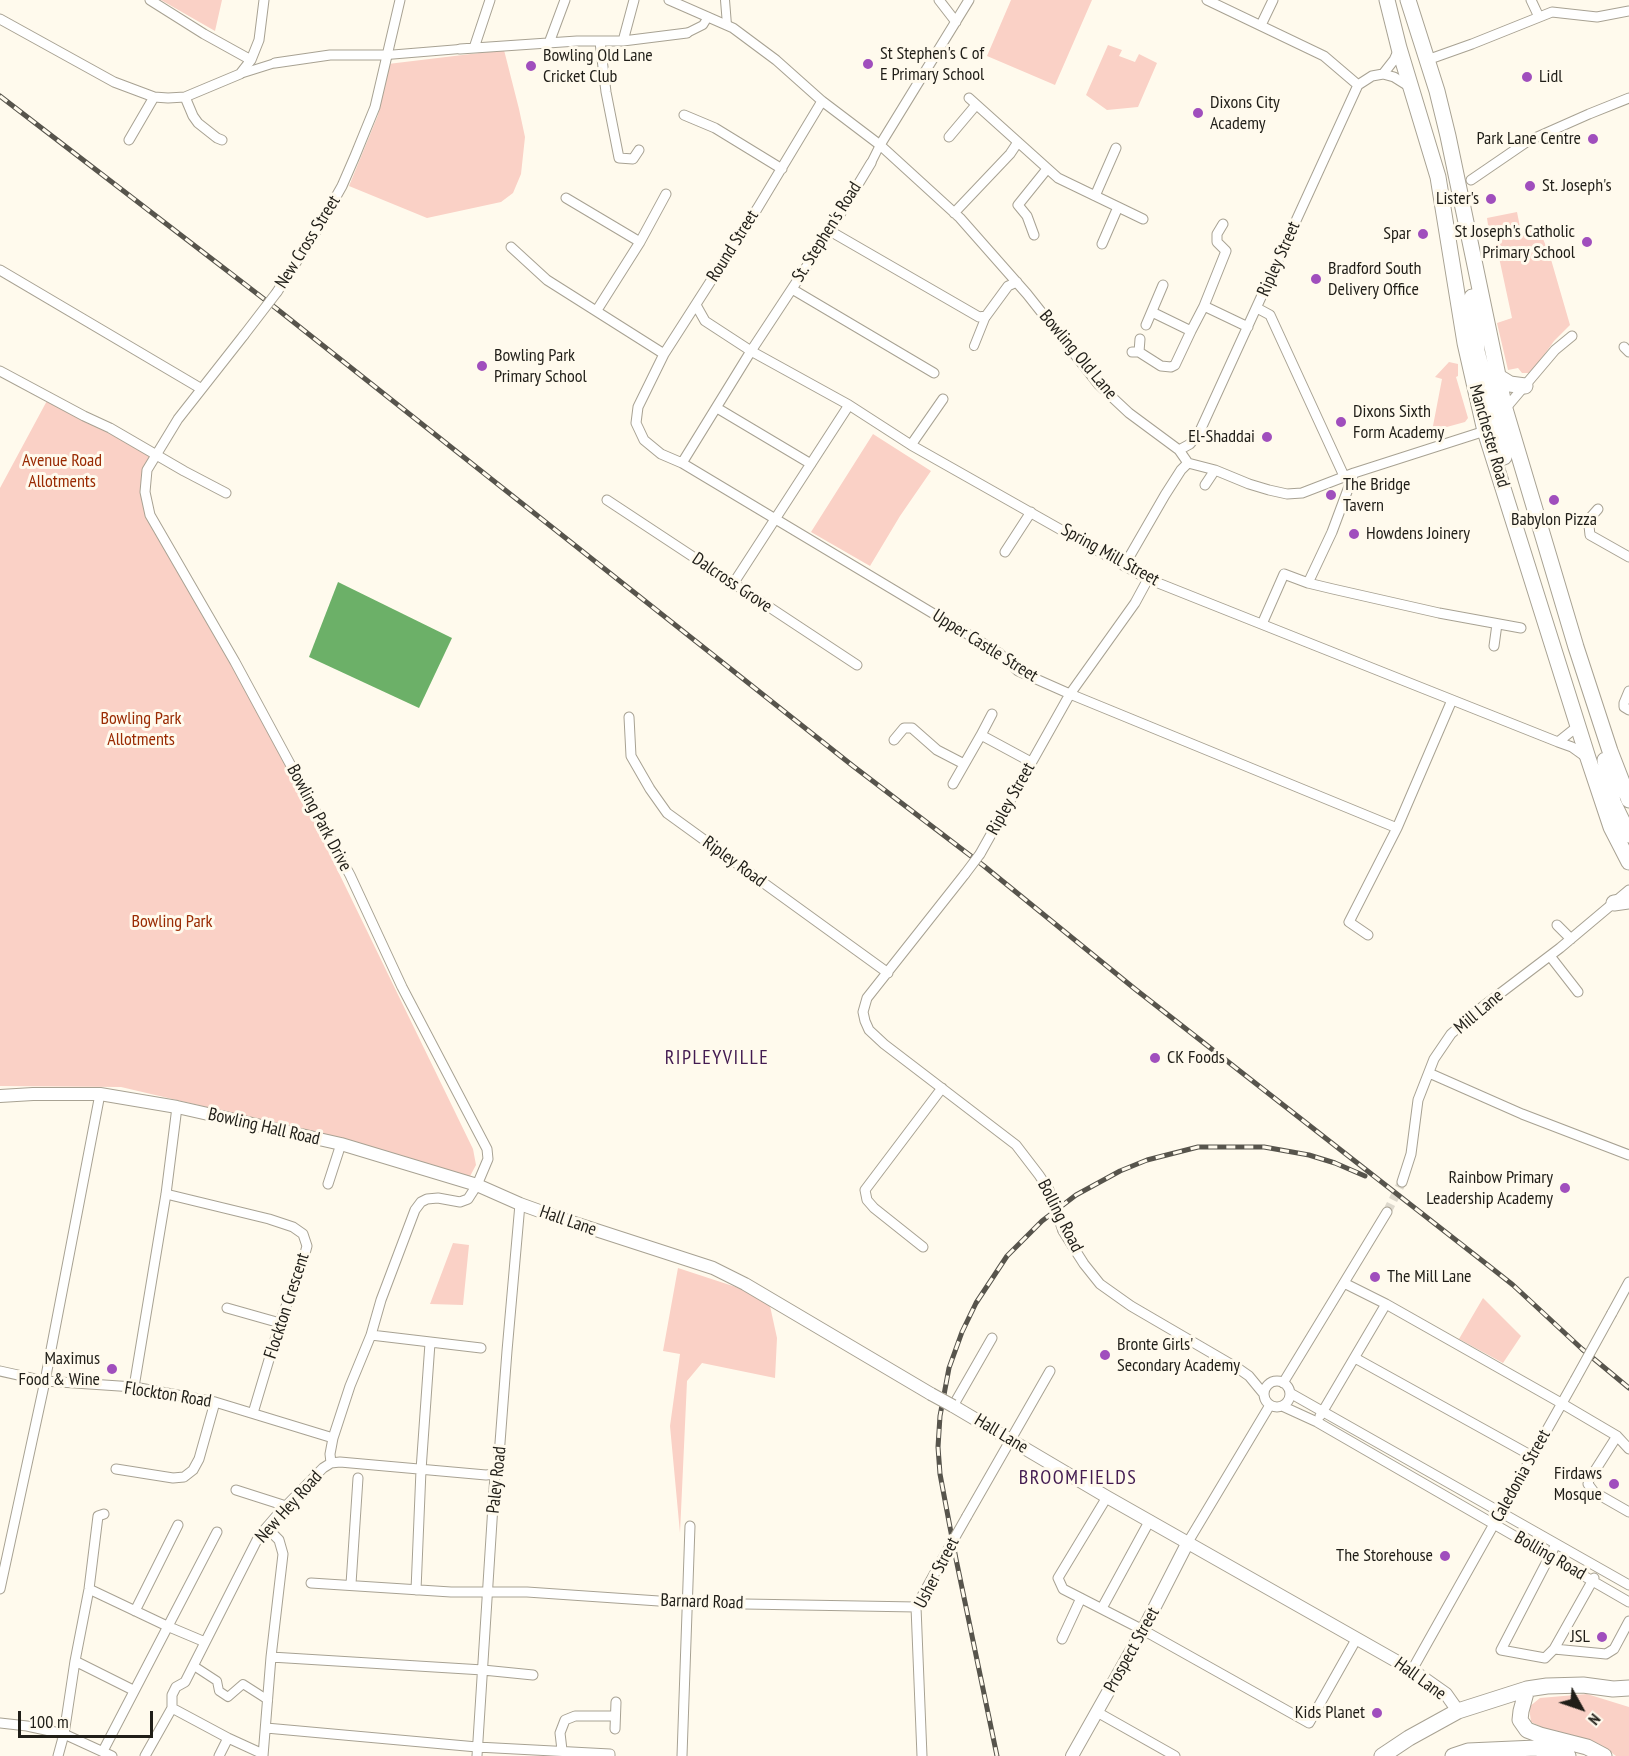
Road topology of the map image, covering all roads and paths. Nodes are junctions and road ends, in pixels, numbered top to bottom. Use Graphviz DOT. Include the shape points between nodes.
graph roads {
  1 [pos="150,0"];
  2 [pos="264,0"];
  3 [pos="400,0"];
  4 [pos="490,0"];
  5 [pos="565,0"];
  6 [pos="634,0"];
  7 [pos="669,0"];
  8 [pos="725,0"];
  9 [pos="939,0"];
  10 [pos="969,0"];
  11 [pos="1273,0"];
  12 [pos="1387,0"];
  13 [pos="1408,0"];
  14 [pos="1531,0"];
  15 [pos="1206,3"];
  16 [pos="1629,11"];
  17 [pos="1539,16"];
  18 [pos="708,17"];
  19 [pos="0,19"];
  20 [pos="956,22"];
  21 [pos="727,25"];
  22 [pos="1260,25"];
  23 [pos="687,33"];
  24 [pos="623,41"];
  25 [pos="600,42"];
  26 [pos="549,43"];
  27 [pos="474,48"];
  28 [pos="1399,48"];
  29 [pos="460,49"];
  30 [pos="387,55"];
  31 [pos="251,60"];
  32 [pos="1427,60"];
  33 [pos="275,63"];
  34 [pos="240,74"];
  35 [pos="1383,74"];
  36 [pos="1358,85"];
  37 [pos="1412,88"];
  38 [pos="154,97"];
  39 [pos="185,97"];
  40 [pos="1629,98"];
  41 [pos="822,101"];
  42 [pos="684,115"];
  43 [pos="949,137"];
  44 [pos="129,140"];
  45 [pos="222,140"];
  46 [pos="1018,142"];
  47 [pos="880,145"];
  48 [pos="1116,148"];
  49 [pos="639,150"];
  50 [pos="608,157"];
  51 [pos="619,158"];
  52 [pos="871,163"];
  53 [pos="782,169"];
  54 [pos="1047,169"];
  55 [pos="1471,180"];
  56 [pos="666,194"];
  57 [pos="1095,196"];
  58 [pos="566,198"];
  59 [pos="1118,207"];
  60 [pos="954,213"];
  61 [pos="1143,219"];
  62 [pos="1223,224"];
  63 [pos="830,231"];
  64 [pos="1034,235"];
  65 [pos="640,242"];
  66 [pos="1101,244"];
  67 [pos="511,247"];
  68 [pos="1474,264"];
  69 [pos="0,270"];
  70 [pos="1017,282"];
  71 [pos="1163,285"];
  72 [pos="792,289"];
  73 [pos="696,306"];
  74 [pos="1204,306"];
  75 [pos="1257,308"];
  76 [pos="597,310"];
  77 [pos="1152,312"];
  78 [pos="986,316"];
  79 [pos="1146,325"];
  80 [pos="1248,327"];
  81 [pos="1191,331"];
  82 [pos="1572,336"];
  83 [pos="1140,339"];
  84 [pos="974,346"];
  85 [pos="751,351"];
  86 [pos="664,354"];
  87 [pos="0,370"];
  88 [pos="934,373"];
  89 [pos="1497,376"];
  90 [pos="1525,386"];
  91 [pos="200,388"];
  92 [pos="645,391"];
  93 [pos="943,399"];
  94 [pos="849,405"];
  95 [pos="717,408"];
  96 [pos="1505,409"];
  97 [pos="1485,431"];
  98 [pos="911,445"];
  99 [pos="1179,450"];
  100 [pos="156,454"];
  101 [pos="682,463"];
  102 [pos="1188,463"];
  103 [pos="811,464"];
  104 [pos="1215,470"];
  105 [pos="1349,475"];
  106 [pos="1205,485"];
  107 [pos="1505,489"];
  108 [pos="226,493"];
  109 [pos="607,500"];
  110 [pos="1598,509"];
  111 [pos="1031,512"];
  112 [pos="775,520"];
  113 [pos="1005,552"];
  114 [pos="1629,557"];
  115 [pos="1124,566"];
  116 [pos="1148,579"];
  117 [pos="1308,583"];
  118 [pos="733,584"];
  119 [pos="1262,624"];
  120 [pos="1497,624"];
  121 [pos="1521,628"];
  122 [pos="1494,646"];
  123 [pos="857,665"];
  124 [pos="1629,691"];
  125 [pos="1070,694"];
  126 [pos="1452,700"];
  127 [pos="1596,704"];
  128 [pos="1629,710"];
  129 [pos="992,714"];
  130 [pos="629,717"];
  131 [pos="1578,726"];
  132 [pos="981,735"];
  133 [pos="894,740"];
  134 [pos="1558,742"];
  135 [pos="1588,758"];
  136 [pos="1031,762"];
  137 [pos="964,764"];
  138 [pos="952,784"];
  139 [pos="1629,800"];
  140 [pos="1397,828"];
  141 [pos="1629,835"];
  142 [pos="1629,862"];
  143 [pos="1629,890"];
  144 [pos="1621,902"];
  145 [pos="1557,925"];
  146 [pos="1368,935"];
  147 [pos="1571,939"];
  148 [pos="1550,956"];
  149 [pos="888,974"];
  150 [pos="1578,992"];
  151 [pos="863,1012"];
  152 [pos="1429,1073"];
  153 [pos="942,1088"];
  154 [pos="100,1094"];
  155 [pos="0,1096"];
  156 [pos="177,1107"];
  157 [pos="341,1144"];
  158 [pos="1629,1155"];
  159 [pos="1402,1182"];
  160 [pos="328,1184"];
  161 [pos="477,1185"];
  162 [pos="166,1194"];
  163 [pos="520,1204"];
  164 [pos="1387,1212"];
  165 [pos="923,1247"];
  166 [pos="1629,1282"];
  167 [pos="1344,1283"];
  168 [pos="1386,1304"];
  169 [pos="227,1308"];
  170 [pos="280,1323"];
  171 [pos="371,1335"];
  172 [pos="992,1338"];
  173 [pos="430,1343"];
  174 [pos="481,1348"];
  175 [pos="1355,1358"];
  176 [pos="0,1371"];
  177 [pos="1050,1371"];
  178 [pos="1249,1376"];
  179 [pos="45,1381"];
  180 [pos="1278,1382"];
  181 [pos="134,1388"];
  182 [pos="1263,1393"];
  183 [pos="1290,1393"];
  184 [pos="215,1402"];
  185 [pos="1561,1403"];
  186 [pos="1270,1405"];
  187 [pos="953,1406"];
  188 [pos="1282,1406"];
  189 [pos="1323,1412"];
  190 [pos="253,1413"];
  191 [pos="1317,1422"];
  192 [pos="1617,1436"];
  193 [pos="333,1438"];
  194 [pos="1012,1440"];
  195 [pos="1629,1449"];
  196 [pos="1532,1456"];
  197 [pos="331,1463"];
  198 [pos="115,1470"];
  199 [pos="421,1470"];
  200 [pos="495,1474"];
  201 [pos="358,1478"];
  202 [pos="236,1490"];
  203 [pos="1107,1497"];
  204 [pos="285,1506"];
  205 [pos="1500,1512"];
  206 [pos="1629,1512"];
  207 [pos="104,1514"];
  208 [pos="1150,1520"];
  209 [pos="178,1524"];
  210 [pos="1494,1524"];
  211 [pos="690,1526"];
  212 [pos="267,1528"];
  213 [pos="217,1532"];
  214 [pos="1188,1542"];
  215 [pos="1556,1544"];
  216 [pos="1550,1556"];
  217 [pos="1600,1568"];
  218 [pos="1592,1581"];
  219 [pos="311,1582"];
  220 [pos="351,1584"];
  221 [pos="1629,1585"];
  222 [pos="0,1589"];
  223 [pos="89,1589"];
  224 [pos="416,1590"];
  225 [pos="488,1592"];
  226 [pos="1081,1598"];
  227 [pos="1629,1602"];
  228 [pos="688,1603"];
  229 [pos="916,1607"];
  230 [pos="1102,1608"];
  231 [pos="135,1611"];
  232 [pos="1629,1621"];
  233 [pos="167,1626"];
  234 [pos="1143,1630"];
  235 [pos="1358,1638"];
  236 [pos="1062,1640"];
  237 [pos="205,1642"];
  238 [pos="1554,1649"];
  239 [pos="271,1657"];
  240 [pos="75,1661"];
  241 [pos="194,1666"];
  242 [pos="483,1670"];
  243 [pos="1412,1670"];
  244 [pos="533,1675"];
  245 [pos="1629,1688"];
  246 [pos="1527,1689"];
  247 [pos="1613,1689"];
  248 [pos="133,1690"];
  249 [pos="1629,1695"];
  250 [pos="268,1700"];
  251 [pos="616,1701"];
  252 [pos="172,1708"];
  253 [pos="1097,1712"];
  254 [pos="1458,1712"];
  255 [pos="615,1716"];
  256 [pos="0,1723"];
  257 [pos="266,1728"];
  258 [pos="615,1729"];
  259 [pos="64,1734"];
  260 [pos="228,1738"];
  261 [pos="103,1751"];
  262 [pos="477,1751"];
  263 [pos="556,1752"];
  264 [pos="263,1755"];
  265 [pos="58,1756"];
  266 [pos="112,1756"];
  267 [pos="146,1756"];
  268 [pos="219,1756"];
  269 [pos="610,1756"];
  270 [pos="682,1756"];
  271 [pos="922,1756"];
  272 [pos="1072,1756"];
  273 [pos="1176,1756"];
  274 [pos="1382,1756"];
  275 [pos="1453,1756"];
  276 [pos="1568,1756"];
  277 [pos="1604,1756"];
  1 -- 31 [label="street"];
  2 -- 31 [label="street" via="259,40"];
  3 -- 30 [label="street, New Cross Street"];
  4 -- 27 [label="street"];
  5 -- 26 [label="street"];
  6 -- 24 [label="street"];
  7 -- 18 [label="street, Bowling Old Lane"];
  8 -- 21 [label="street"];
  9 -- 20 [label="street"];
  10 -- 20 [label="street, St. Stephen's Road"];
  11 -- 22 [label="street"];
  12 -- 28 [label="main road, Manchester Road"];
  13 -- 32 [label="main road, Manchester Road"];
  14 -- 17 [label="street"];
  15 -- 22 [label="street"];
  16 -- 17 [label="street" via="1596,17 1552,12"];
  17 -- 32 [label="street"];
  18 -- 21 [label="street, Bowling Old Lane"];
  18 -- 23 [label="street" via="703,25"];
  19 -- 38 [label="street" via="114,82"];
  20 -- 47 [label="street, St. Stephen's Road"];
  21 -- 41 [label="street, Bowling Old Lane" via="776,60"];
  22 -- 36 [label="street" via="1324,56"];
  23 -- 24 [label="street"];
  24 -- 25 [label="street"];
  25 -- 26 [label="street"];
  25 -- 51 [label="street"];
  26 -- 27 [label="street"];
  27 -- 29 [label="street"];
  28 -- 35 [label="street"];
  28 -- 37 [label="main road, Manchester Road"];
  29 -- 30 [label="street"];
  30 -- 33 [label="street" via="330,55"];
  30 -- 91 [label="street, New Cross Street, bridge" via="375,106 342,186 277,292"];
  31 -- 34 [label="street"];
  32 -- 68 [label="main road, Manchester Road" via="1448,136"];
  33 -- 34 [label="street"];
  34 -- 39 [label="street"];
  35 -- 36 [label="street"];
  35 -- 37 [label="street"];
  36 -- 75 [label="street, Ripley Street"];
  37 -- 97 [label="main road, Manchester Road" via="1438,177 1465,343"];
  38 -- 39 [label="street"];
  38 -- 44 [label="street"];
  39 -- 45 [label="street" via="198,123"];
  40 -- 55 [label="street" via="1528,141"];
  41 -- 47 [label="street, Bowling Old Lane"];
  41 -- 53 [label="street, Round Street"];
  42 -- 53 [label="street" via="715,128"];
  43 -- 46 [label="street" via="972,102"];
  46 -- 54 [label="street"];
  46 -- 60 [label="street"];
  47 -- 52 [label="street, St. Stephen's Road"];
  47 -- 60 [label="street, Bowling Old Lane"];
  48 -- 57 [label="street"];
  49 -- 51 [label="street" via="633,159"];
  50 -- 51 [label="street"];
  52 -- 63 [label="street, St. Stephen's Road"];
  53 -- 73 [label="street, Round Street"];
  54 -- 57 [label="street"];
  54 -- 64 [label="street" via="1018,205"];
  56 -- 65 [label="street"];
  57 -- 59 [label="street"];
  58 -- 65 [label="street"];
  59 -- 61 [label="street"];
  59 -- 66 [label="street"];
  60 -- 70 [label="street, Bowling Old Lane"];
  62 -- 74 [label="street" via="1217,243 1230,250"];
  63 -- 72 [label="street, St. Stephen's Road"];
  63 -- 78 [label="street" via="979,317"];
  65 -- 76 [label="street"];
  67 -- 76 [label="street" via="547,280"];
  68 -- 89 [label="main road, Manchester Road"];
  68 -- 97 [label="main road" via="1470,283 1477,351 1491,410"];
  69 -- 91 [label="street"];
  70 -- 78 [label="street" via="1008,286"];
  70 -- 99 [label="street, Bowling Old Lane" via="1099,385"];
  71 -- 77 [label="street"];
  72 -- 85 [label="street, St. Stephen's Road"];
  72 -- 88 [label="street"];
  73 -- 85 [label="street, Spring Mill Street" via="705,321"];
  73 -- 86 [label="street, Round Street"];
  74 -- 80 [label="street"];
  74 -- 81 [label="street"];
  75 -- 80 [label="street, Ripley Street"];
  75 -- 105 [label="street" via="1270,315"];
  76 -- 86 [label="street"];
  77 -- 79 [label="street"];
  77 -- 81 [label="street"];
  78 -- 84 [label="street"];
  80 -- 99 [label="street, Ripley Street" via="1199,433"];
  81 -- 83 [label="street" via="1171,367 1161,366 1136,352"];
  82 -- 90 [label="street"];
  85 -- 94 [label="street, Spring Mill Street"];
  85 -- 95 [label="street, St. Stephen's Road"];
  86 -- 92 [label="street, Round Street"];
  87 -- 100 [label="street"];
  89 -- 90 [label="main road" via="1510,384"];
  89 -- 96 [label="main road, Manchester Road"];
  90 -- 96 [label="street"];
  91 -- 100 [label="street, New Cross Street"];
  92 -- 101 [label="street, Upper Castle Street" via="636,423 644,440 661,454"];
  93 -- 98 [label="street"];
  94 -- 98 [label="street, Spring Mill Street"];
  94 -- 103 [label="street"];
  95 -- 101 [label="street, St. Stephen's Road"];
  95 -- 103 [label="street"];
  96 -- 97 [label="street"];
  96 -- 107 [label="main road" via="1498,431 1508,471"];
  96 -- 127 [label="main road, Manchester Road"];
  97 -- 105 [label="street"];
  97 -- 107 [label="main road, Manchester Road"];
  98 -- 111 [label="street, Spring Mill Street"];
  99 -- 102 [label="street, Bowling Old Lane"];
  100 -- 108 [label="street"];
  100 -- 161 [label="street, Bowling Park Drive" via="147,471 145,492 150,515 345,866 402,987 487,1149 488,1159"];
  101 -- 112 [label="street, Upper Castle Street"];
  102 -- 104 [label="street"];
  102 -- 115 [label="street" via="1170,486"];
  103 -- 112 [label="street"];
  104 -- 105 [label="street" via="1287,494 1302,493"];
  104 -- 106 [label="street"];
  105 -- 117 [label="street" via="1332,532"];
  107 -- 131 [label="main road, Manchester Road"];
  109 -- 118 [label="street, Dalcross Grove"];
  110 -- 114 [label="street" via="1590,518 1589,538"];
  111 -- 113 [label="street"];
  111 -- 115 [label="street, Spring Mill Street"];
  112 -- 118 [label="street"];
  112 -- 125 [label="street, Upper Castle Street" via="999,653 1018,671"];
  115 -- 116 [label="street, Spring Mill Street"];
  116 -- 119 [label="street, Spring Mill Street"];
  116 -- 125 [label="street, Ripley Street"];
  117 -- 119 [label="street" via="1284,574"];
  117 -- 120 [label="street"];
  118 -- 123 [label="street, Dalcross Grove"];
  119 -- 126 [label="street, Spring Mill Street"];
  120 -- 121 [label="street"];
  120 -- 122 [label="street"];
  124 -- 128 [label="street" via="1624,707"];
  125 -- 136 [label="street, Ripley Street"];
  125 -- 140 [label="street, Upper Castle Street"];
  126 -- 134 [label="street, Spring Mill Street"];
  126 -- 140 [label="street"];
  127 -- 139 [label="main road, Manchester Road"];
  127 -- 141 [label="main road" via="1594,726 1611,793"];
  129 -- 132 [label="street"];
  130 -- 149 [label="street, Ripley Road" via="631,756 666,813"];
  131 -- 134 [label="street"];
  131 -- 135 [label="main road, Manchester Road"];
  132 -- 136 [label="street"];
  132 -- 137 [label="street"];
  133 -- 137 [label="street" via="904,728 912,728 937,750"];
  134 -- 135 [label="street, Spring Mill Street"];
  135 -- 142 [label="main road, Manchester Road" via="1611,826"];
  136 -- 149 [label="street, Ripley Street, bridge" via="980,854"];
  137 -- 138 [label="street"];
  140 -- 146 [label="street" via="1349,922"];
  143 -- 144 [label="street, Mill Lane"];
  144 -- 147 [label="street, Mill Lane"];
  145 -- 147 [label="street"];
  147 -- 148 [label="street, Mill Lane"];
  148 -- 150 [label="street"];
  148 -- 152 [label="street, Mill Lane" via="1451,1034"];
  149 -- 151 [label="street, Ripley Street" via="867,998"];
  151 -- 153 [label="street, Bolling Road" via="869,1030"];
  152 -- 158 [label="street"];
  152 -- 159 [label="street, Mill Lane" via="1418,1100 1411,1154"];
  153 -- 165 [label="street" via="865,1190 874,1208"];
  153 -- 178 [label="street, Bolling Road, bridge" via="1016,1146 1049,1190 1063,1231 1100,1284"];
  154 -- 155 [label="street, Bowling Hall Road"];
  154 -- 156 [label="street, Bowling Hall Road"];
  154 -- 179 [label="street"];
  156 -- 157 [label="street, Bowling Hall Road"];
  156 -- 162 [label="street"];
  157 -- 160 [label="street"];
  157 -- 161 [label="street, Bowling Hall Road"];
  161 -- 163 [label="street, Bowling Hall Road"];
  161 -- 171 [label="street, New Hey Road" via="468,1200 427,1199 414,1210"];
  162 -- 170 [label="street, Flockton Crescent" via="269,1219 303,1234 307,1246"];
  162 -- 181 [label="street"];
  163 -- 187 [label="street, Hall Lane, bridge" via="713,1268"];
  163 -- 200 [label="street, Paley Road"];
  164 -- 167 [label="street"];
  166 -- 185 [label="street, Caledonia Street, bridge"];
  167 -- 168 [label="street"];
  167 -- 180 [label="street"];
  168 -- 175 [label="street"];
  168 -- 185 [label="street"];
  169 -- 170 [label="street"];
  170 -- 190 [label="street, Flockton Crescent"];
  171 -- 173 [label="street"];
  171 -- 193 [label="street, New Hey Road"];
  172 -- 187 [label="street"];
  173 -- 174 [label="street"];
  173 -- 199 [label="street"];
  175 -- 189 [label="street"];
  175 -- 196 [label="street"];
  176 -- 179 [label="street, Flockton Road"];
  177 -- 194 [label="street, Usher Street"];
  178 -- 180 [label="street, Bolling Road"];
  178 -- 182 [label="street, Bolling Road"];
  179 -- 181 [label="street, Flockton Road"];
  179 -- 222 [label="street"];
  180 -- 182 [label="street" via="1266,1386"];
  180 -- 183 [label="street"];
  181 -- 184 [label="street, Flockton Road"];
  182 -- 186 [label="street"];
  183 -- 188 [label="street"];
  183 -- 189 [label="street, Bolling Road"];
  184 -- 190 [label="street, Flockton Road"];
  184 -- 198 [label="street" via="199,1459 184,1477"];
  185 -- 192 [label="street"];
  185 -- 196 [label="street, Caledonia Street"];
  186 -- 188 [label="street"];
  186 -- 214 [label="street"];
  187 -- 194 [label="street, Hall Lane"];
  188 -- 191 [label="street, Bolling Road"];
  189 -- 191 [label="street"];
  189 -- 205 [label="street, Bolling Road"];
  190 -- 193 [label="street, Flockton Road"];
  191 -- 210 [label="street, Bolling Road"];
  192 -- 195 [label="street"];
  192 -- 206 [label="street" via="1588,1484 1594,1492"];
  193 -- 197 [label="street, New Hey Road"];
  194 -- 203 [label="street, Hall Lane"];
  194 -- 229 [label="street, Usher Street, bridge"];
  196 -- 205 [label="street, Caledonia Street"];
  197 -- 199 [label="street"];
  197 -- 204 [label="street, New Hey Road"];
  199 -- 200 [label="street"];
  199 -- 224 [label="street"];
  200 -- 225 [label="street, Paley Road"];
  201 -- 220 [label="street"];
  202 -- 204 [label="street"];
  203 -- 208 [label="street, Hall Lane"];
  203 -- 226 [label="street" via="1058,1578 1063,1589"];
  204 -- 212 [label="street, New Hey Road"];
  205 -- 210 [label="street, Caledonia Street"];
  205 -- 215 [label="street, Bolling Road"];
  207 -- 223 [label="street" via="98,1515"];
  208 -- 214 [label="street, Hall Lane"];
  208 -- 230 [label="street"];
  209 -- 231 [label="street"];
  210 -- 216 [label="street, Bolling Road"];
  210 -- 243 [label="street, Caledonia Street"];
  211 -- 228 [label="street"];
  212 -- 237 [label="street, New Hey Road"];
  212 -- 239 [label="street" via="279,1540 283,1554"];
  213 -- 233 [label="street"];
  214 -- 234 [label="street, Prospect Street"];
  214 -- 235 [label="street, Hall Lane"];
  215 -- 216 [label="street"];
  215 -- 217 [label="street, Bolling Road"];
  216 -- 218 [label="street, Bolling Road"];
  216 -- 238 [label="street" via="1501,1650 1545,1658"];
  217 -- 218 [label="street"];
  217 -- 221 [label="street, Bolling Road"];
  218 -- 227 [label="street, Bolling Road"];
  218 -- 238 [label="street"];
  219 -- 220 [label="street, Barnard Road"];
  220 -- 224 [label="street, Barnard Road"];
  223 -- 231 [label="street"];
  223 -- 240 [label="street"];
  224 -- 225 [label="street, Barnard Road"];
  225 -- 228 [label="street, Barnard Road"];
  225 -- 242 [label="street, Paley Road"];
  226 -- 230 [label="street"];
  226 -- 236 [label="street"];
  228 -- 229 [label="street, Barnard Road"];
  228 -- 270 [label="street"];
  229 -- 271 [label="street, Usher Street"];
  230 -- 234 [label="street"];
  231 -- 233 [label="street"];
  232 -- 238 [label="street" via="1614,1649 1606,1654"];
  233 -- 237 [label="street"];
  233 -- 248 [label="street"];
  234 -- 235 [label="street" via="1309,1723"];
  234 -- 253 [label="street, Prospect Street"];
  235 -- 243 [label="street, Hall Lane"];
  237 -- 241 [label="street, New Hey Road"];
  239 -- 242 [label="street"];
  239 -- 250 [label="street"];
  240 -- 248 [label="street"];
  240 -- 259 [label="street"];
  241 -- 250 [label="street" via="217,1681 219,1691 228,1701 243,1684"];
  241 -- 252 [label="street, New Hey Road" via="185,1682 176,1687"];
  242 -- 244 [label="street"];
  242 -- 262 [label="street, Paley Road"];
  243 -- 254 [label="street, Hall Lane" via="1446,1694"];
  245 -- 247 [label="main road"];
  246 -- 247 [label="main road" via="1583,1685"];
  246 -- 254 [label="main road"];
  246 -- 277 [label="main road" via="1520,1720 1527,1730 1587,1747"];
  247 -- 249 [label="main road"];
  248 -- 261 [label="street"];
  250 -- 257 [label="street"];
  251 -- 255 [label="street"];
  252 -- 260 [label="street"];
  252 -- 267 [label="street, New Hey Road"];
  253 -- 272 [label="street, Prospect Street"];
  253 -- 273 [label="street"];
  254 -- 274 [label="main road"];
  255 -- 258 [label="street"];
  255 -- 263 [label="street" via="576,1716 565,1720"];
  256 -- 259 [label="street"];
  257 -- 262 [label="street"];
  257 -- 264 [label="street"];
  259 -- 261 [label="street"];
  259 -- 265 [label="street"];
  260 -- 264 [label="street"];
  260 -- 268 [label="street"];
  261 -- 266 [label="street"];
  262 -- 263 [label="street"];
  263 -- 269 [label="street"];
  275 -- 276 [label="main road" via="1468,1751 1536,1748"];
}
